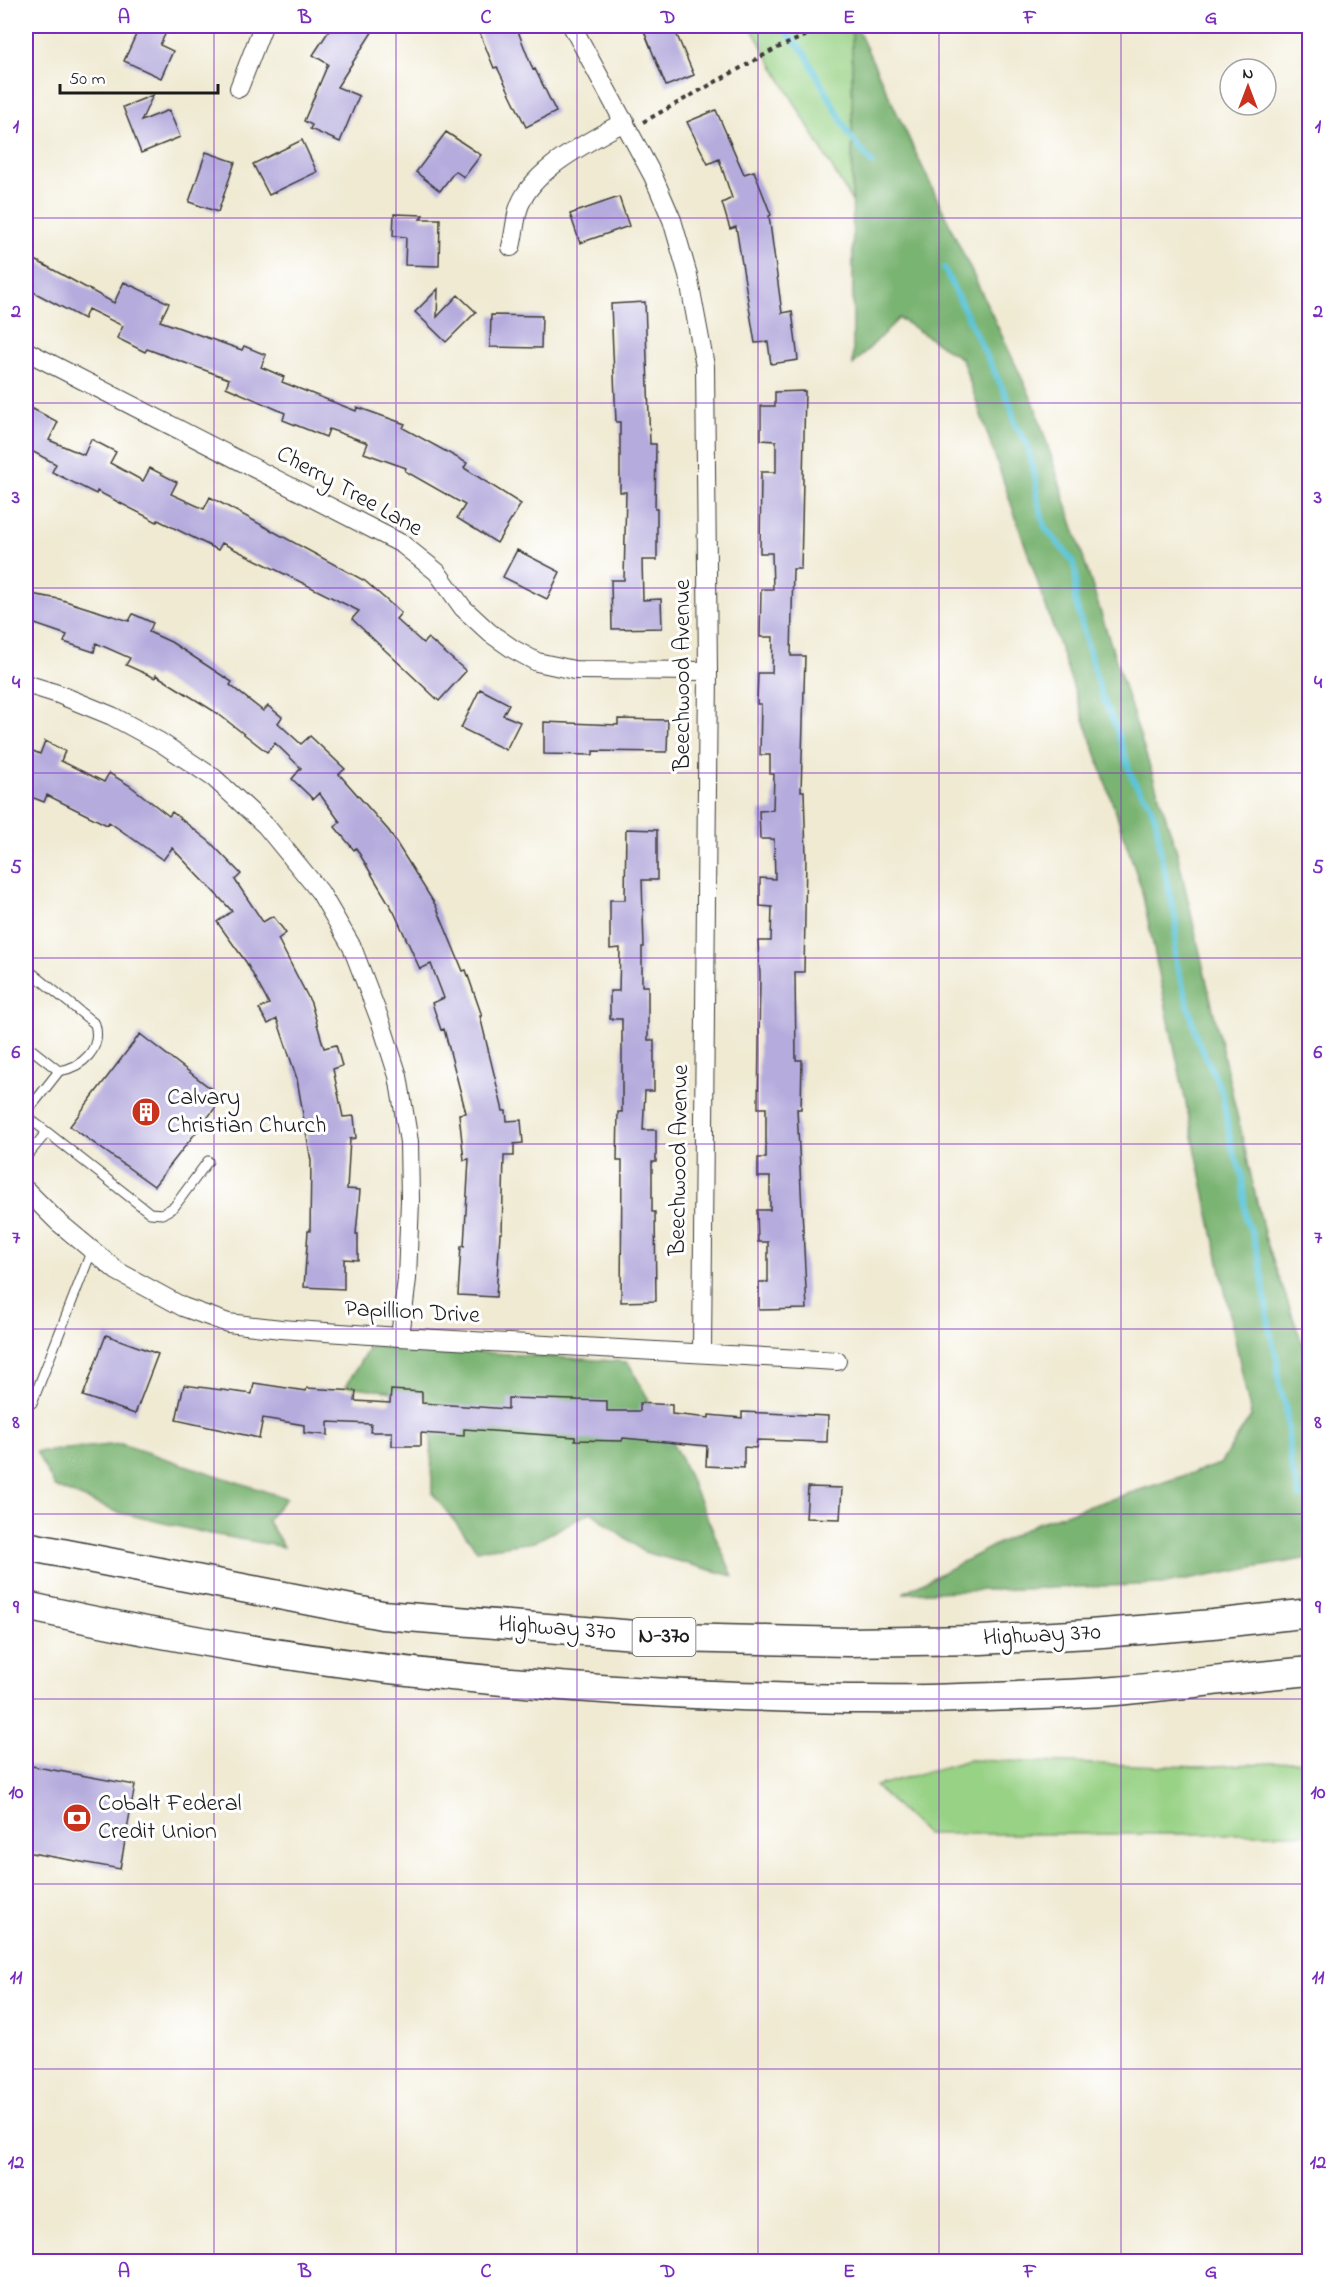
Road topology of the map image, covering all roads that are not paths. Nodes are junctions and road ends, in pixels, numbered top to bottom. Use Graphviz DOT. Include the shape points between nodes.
graph roads {
  1 [pos="263,26"];
  2 [pos="572,26"];
  3 [pos="239,88"];
  4 [pos="627,125"];
  5 [pos="511,247"];
  6 [pos="26,351"];
  7 [pos="708,671"];
  8 [pos="26,684"];
  9 [pos="26,968"];
  10 [pos="26,1045"];
  11 [pos="59,1071"];
  12 [pos="26,1114"];
  13 [pos="47,1132"];
  14 [pos="26,1157"];
  15 [pos="208,1161"];
  16 [pos="26,1190"];
  17 [pos="92,1250"];
  18 [pos="400,1337"];
  19 [pos="702,1352"];
  20 [pos="837,1360"];
  21 [pos="32,1403"];
  22 [pos="26,1546"];
  23 [pos="26,1606"];
  24 [pos="1310,1613"];
  25 [pos="1310,1671"];
  1 -- 3 [label="street"];
  2 -- 4 [label="street, Beechwood Avenue"];
  4 -- 5 [label="street" via="564,158 535,181 519,208"];
  4 -- 7 [label="street, Beechwood Avenue" via="672,220 688,275 705,366"];
  6 -- 7 [label="street, Cherry Tree Lane" via="402,544 437,572 463,608 490,633 537,662 574,670"];
  7 -- 19 [label="street, Beechwood Avenue"];
  8 -- 18 [label="street" via="112,716 214,778 266,826 320,892 352,947 398,1076 409,1142 407,1279"];
  9 -- 11 [label="lane" via="95,1024 98,1035 94,1048 81,1063"];
  10 -- 11 [label="lane"];
  11 -- 12 [label="lane"];
  12 -- 13 [label="lane"];
  13 -- 14 [label="lane"];
  13 -- 15 [label="lane" via="150,1213 162,1214 174,1207"];
  16 -- 17 [label="street, Papillion Drive"];
  17 -- 18 [label="street, Papillion Drive" via="117,1270 183,1307 228,1323"];
  17 -- 21 [label="lane"];
  18 -- 19 [label="street, Papillion Drive"];
  19 -- 20 [label="street, Papillion Drive"];
  22 -- 24 [label="highway, Highway 370 / N-370" via="382,1615 673,1638 981,1640 1146,1630"];
  23 -- 25 [label="highway, N-370" via="111,1625 317,1660 515,1683 677,1694 846,1700 957,1698 1114,1691"];
}
